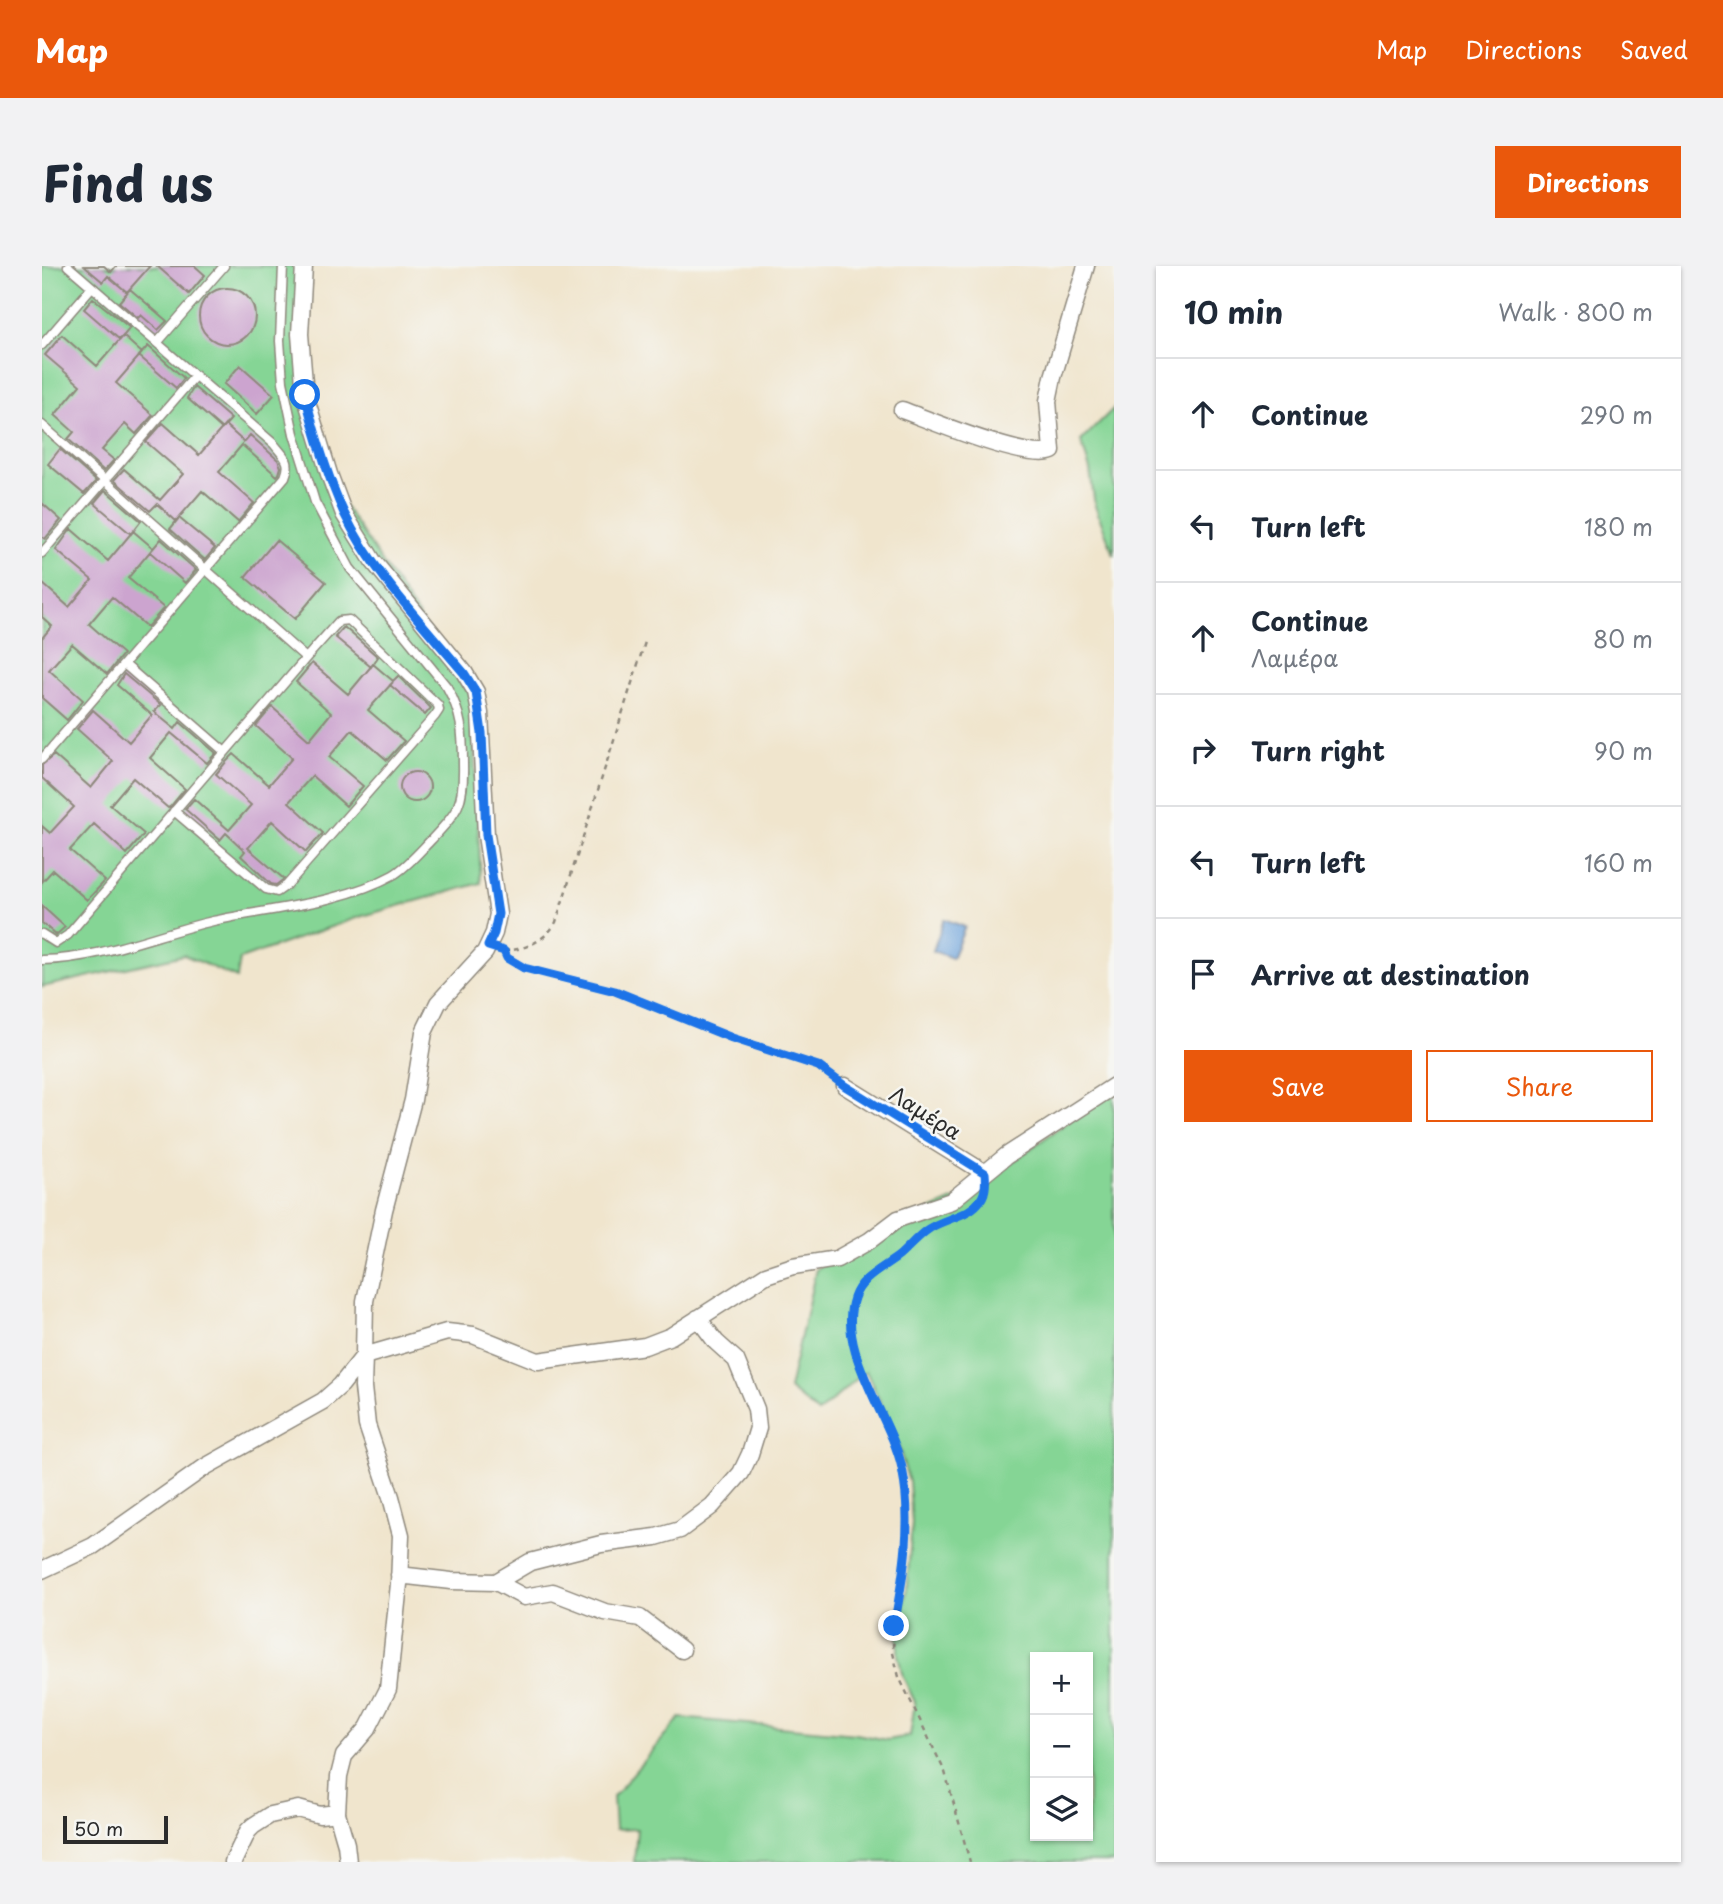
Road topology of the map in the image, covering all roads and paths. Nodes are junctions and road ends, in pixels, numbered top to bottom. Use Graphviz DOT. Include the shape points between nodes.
graph roads {
  1 [pos="68,266"];
  2 [pos="224,266"];
  3 [pos="282,266"];
  4 [pos="304,266"];
  5 [pos="1086,266"];
  6 [pos="92,287"];
  7 [pos="157,343"];
  8 [pos="42,345"];
  9 [pos="195,376"];
  10 [pos="902,410"];
  11 [pos="42,425"];
  12 [pos="104,481"];
  13 [pos="42,553"];
  14 [pos="205,570"];
  15 [pos="645,642"];
  16 [pos="306,658"];
  17 [pos="124,664"];
  18 [pos="225,752"];
  19 [pos="42,759"];
  20 [pos="174,811"];
  21 [pos="42,934"];
  22 [pos="488,946"];
  23 [pos="504,951"];
  24 [pos="42,960"];
  25 [pos="845,1086"];
  26 [pos="1114,1086"];
  27 [pos="985,1173"];
  28 [pos="698,1318"];
  29 [pos="364,1356"];
  30 [pos="42,1570"];
  31 [pos="399,1575"];
  32 [pos="496,1582"];
  33 [pos="682,1650"];
  34 [pos="337,1813"];
  35 [pos="233,1862"];
  36 [pos="348,1862"];
  37 [pos="971,1862"];
  1 -- 6 [label="lane"];
  2 -- 7 [label="lane"];
  3 -- 24 [label="lane" via="283,382 304,468 315,502 350,568 459,708 463,786 456,813 396,873 365,887 83,956"];
  4 -- 22 [label="street" via="300,334 305,395 344,514 373,561 476,692 486,835 498,914"];
  5 -- 10 [label="street" via="1048,401 1052,451 1044,455 1016,449"];
  6 -- 7 [label="lane"];
  6 -- 8 [label="lane"];
  7 -- 9 [label="lane"];
  9 -- 12 [label="lane"];
  9 -- 14 [label="lane" via="274,444 289,468"];
  11 -- 12 [label="lane"];
  12 -- 13 [label="lane"];
  12 -- 14 [label="lane"];
  14 -- 16 [label="lane"];
  14 -- 17 [label="lane"];
  15 -- 23 [label="path" via="556,922 531,944"];
  16 -- 18 [label="lane"];
  16 -- 20 [label="lane" via="339,621 349,620 434,699 439,710 276,892 266,889"];
  17 -- 18 [label="lane"];
  17 -- 19 [label="lane"];
  18 -- 20 [label="lane"];
  20 -- 21 [label="lane" via="62,941 56,943"];
  22 -- 23 [label="path"];
  22 -- 29 [label="street" via="438,1003 424,1032 413,1100 365,1301"];
  23 -- 25 [label="path" via="524,968 615,991 732,1038 818,1066"];
  25 -- 27 [label="street, Λαμέρα"];
  26 -- 27 [label="street"];
  27 -- 28 [label="street" via="951,1201 898,1219 849,1253 766,1275"];
  27 -- 37 [label="path" via="986,1189 978,1204 927,1229 899,1256 871,1274 854,1297 850,1328 863,1375 902,1467 908,1512 904,1574 894,1626 898,1677 946,1772"];
  28 -- 29 [label="street" via="645,1346 572,1358 538,1360 473,1335 447,1332"];
  28 -- 32 [label="street" via="736,1360 756,1409 758,1428 741,1474 712,1506 680,1530 530,1562"];
  29 -- 30 [label="street" via="323,1401 205,1467 93,1546"];
  29 -- 31 [label="street" via="367,1425 401,1535"];
  31 -- 32 [label="street"];
  31 -- 34 [label="street" via="388,1689 368,1728 344,1756"];
  32 -- 33 [label="street" via="524,1597 553,1592 606,1612 640,1618"];
  34 -- 35 [label="street" via="320,1815 298,1809 270,1815 253,1826"];
  34 -- 36 [label="street"];
}
